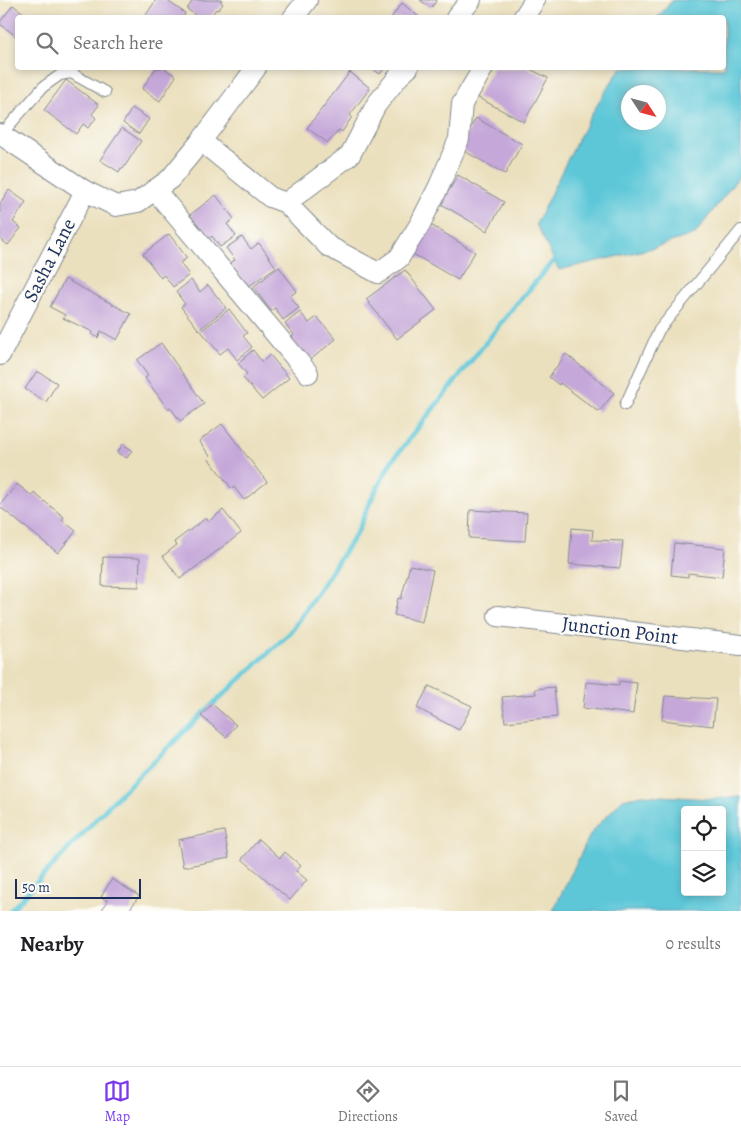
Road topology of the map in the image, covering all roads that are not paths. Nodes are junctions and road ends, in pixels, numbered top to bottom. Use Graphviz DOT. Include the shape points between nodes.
graph roads {
  1 [pos="307,0"];
  2 [pos="471,0"];
  3 [pos="535,0"];
  4 [pos="296,15"];
  5 [pos="458,15"];
  6 [pos="525,15"];
  7 [pos="254,70"];
  8 [pos="406,70"];
  9 [pos="482,70"];
  10 [pos="105,92"];
  11 [pos="1,134"];
  12 [pos="201,141"];
  13 [pos="155,190"];
  14 [pos="85,191"];
  15 [pos="286,203"];
  16 [pos="741,230"];
  17 [pos="0,355"];
  18 [pos="308,373"];
  19 [pos="625,405"];
  20 [pos="498,616"];
  21 [pos="741,645"];
  1 -- 4 [label="street"];
  2 -- 5 [label="street"];
  3 -- 6 [label="street"];
  7 -- 12 [label="street"];
  8 -- 15 [label="street" via="376,105 350,156"];
  9 -- 15 [label="street" via="462,104 459,139 420,224 399,258 378,274 328,246"];
  10 -- 11 [label="lane" via="71,73 60,75 43,87"];
  11 -- 14 [label="street"];
  12 -- 13 [label="street" via="170,179"];
  12 -- 15 [label="street" via="270,197"];
  13 -- 14 [label="street" via="138,202 116,206"];
  13 -- 18 [label="street"];
  14 -- 17 [label="street, Sasha Lane"];
  16 -- 19 [label="lane" via="659,330"];
  20 -- 21 [label="street, Junction Point"];
}
